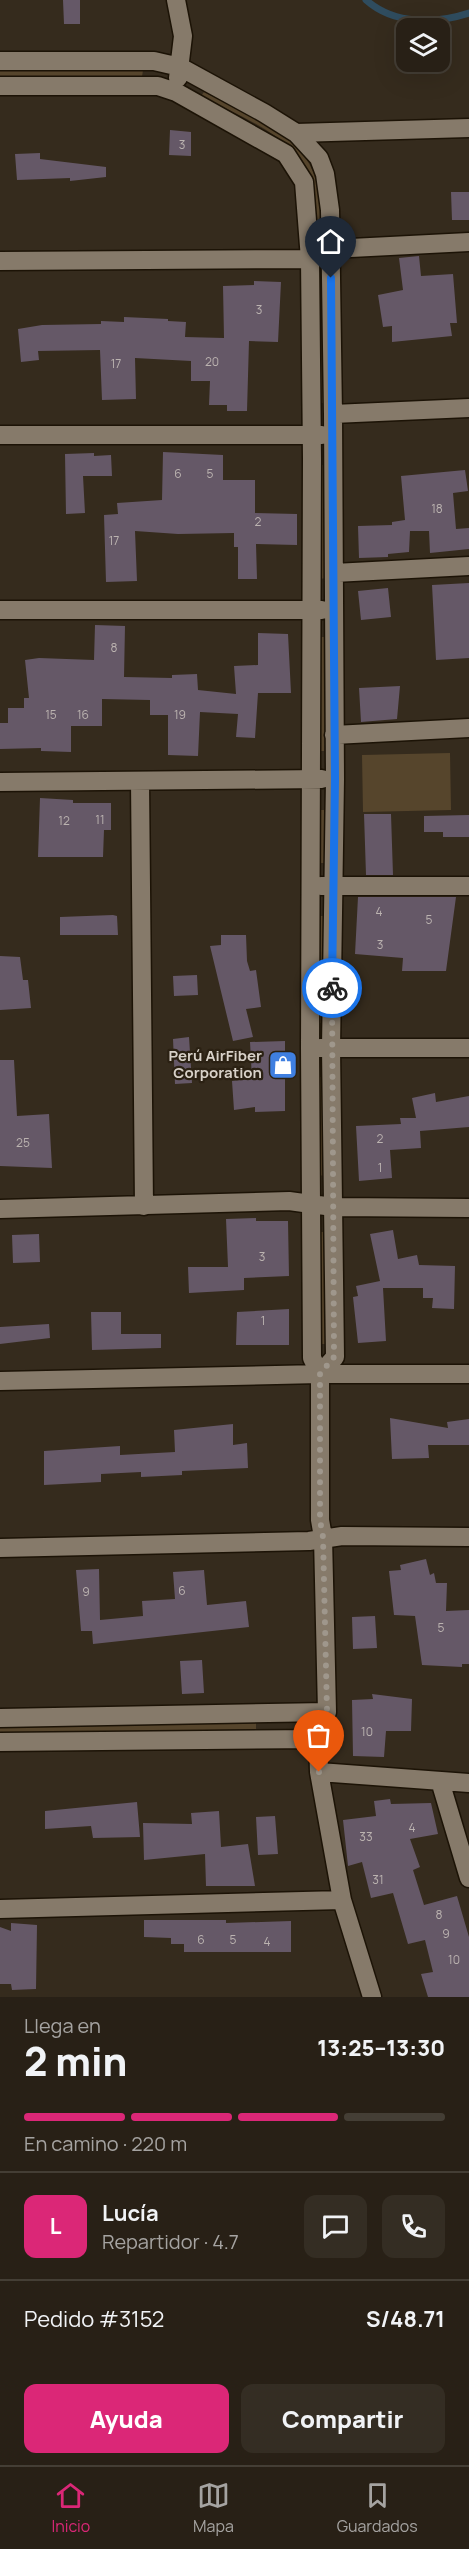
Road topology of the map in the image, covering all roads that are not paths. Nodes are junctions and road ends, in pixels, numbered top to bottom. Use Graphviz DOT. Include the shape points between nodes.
graph roads {
  1 [pos="176,0"];
  2 [pos="0,61"];
  3 [pos="180,67"];
  4 [pos="0,86"];
  5 [pos="176,92"];
  6 [pos="469,128"];
  7 [pos="297,134"];
  8 [pos="469,242"];
  9 [pos="331,249"];
  10 [pos="310,259"];
  11 [pos="0,261"];
  12 [pos="469,408"];
  13 [pos="333,414"];
  14 [pos="0,435"];
  15 [pos="311,435"];
  16 [pos="333,435"];
  17 [pos="469,566"];
  18 [pos="334,573"];
  19 [pos="0,610"];
  20 [pos="312,610"];
  21 [pos="333,611"];
  22 [pos="469,728"];
  23 [pos="334,735"];
  24 [pos="310,779"];
  25 [pos="335,779"];
  26 [pos="140,781"];
  27 [pos="0,782"];
  28 [pos="311,886"];
  29 [pos="333,886"];
  30 [pos="469,886"];
  31 [pos="310,1048"];
  32 [pos="331,1048"];
  33 [pos="469,1048"];
  34 [pos="311,1202"];
  35 [pos="144,1206"];
  36 [pos="333,1207"];
  37 [pos="469,1208"];
  38 [pos="0,1209"];
  39 [pos="320,1374"];
  40 [pos="469,1374"];
  41 [pos="0,1381"];
  42 [pos="323,1537"];
  43 [pos="469,1537"];
  44 [pos="0,1548"];
  45 [pos="327,1712"];
  46 [pos="0,1718"];
  47 [pos="318,1739"];
  48 [pos="0,1742"];
  49 [pos="319,1772"];
  50 [pos="440,1781"];
  51 [pos="469,1783"];
  52 [pos="469,1878"];
  53 [pos="342,1900"];
  54 [pos="0,1909"];
  55 [pos="372,1997"];
  1 -- 3 [label="street" via="183,36"];
  2 -- 3 [label="street" via="154,61"];
  3 -- 5 [label="street"];
  3 -- 7 [label="street"];
  4 -- 5 [label="street" via="158,86"];
  5 -- 10 [label="street" via="270,144 295,165 304,182"];
  6 -- 7 [label="street"];
  7 -- 9 [label="street" via="319,158 325,174"];
  8 -- 9 [label="street"];
  9 -- 10 [label="street"];
  9 -- 13 [label="street"];
  10 -- 11 [label="street"];
  10 -- 15 [label="street"];
  12 -- 13 [label="street"];
  13 -- 16 [label="street"];
  14 -- 15 [label="street"];
  15 -- 16 [label="street"];
  15 -- 20 [label="street"];
  16 -- 18 [label="street"];
  17 -- 18 [label="street"];
  18 -- 21 [label="street"];
  19 -- 20 [label="street"];
  20 -- 21 [label="street"];
  20 -- 24 [label="street"];
  21 -- 23 [label="street"];
  22 -- 23 [label="street"];
  23 -- 25 [label="street"];
  24 -- 25 [label="street"];
  24 -- 26 [label="street"];
  24 -- 28 [label="street"];
  25 -- 29 [label="street"];
  26 -- 27 [label="street"];
  26 -- 35 [label="street"];
  28 -- 29 [label="street"];
  28 -- 31 [label="street"];
  29 -- 30 [label="street"];
  29 -- 32 [label="street"];
  31 -- 32 [label="street"];
  31 -- 34 [label="street"];
  32 -- 33 [label="street"];
  32 -- 36 [label="street"];
  34 -- 35 [label="street"];
  34 -- 36 [label="street"];
  34 -- 39 [label="street" via="312,1358"];
  35 -- 38 [label="street"];
  36 -- 37 [label="street"];
  36 -- 39 [label="street" via="334,1357"];
  39 -- 40 [label="street"];
  39 -- 41 [label="street"];
  39 -- 42 [label="street"];
  42 -- 43 [label="street"];
  42 -- 44 [label="street" via="309,1541"];
  42 -- 45 [label="street"];
  45 -- 46 [label="street"];
  45 -- 47 [label="street"];
  47 -- 48 [label="street"];
  47 -- 49 [label="street"];
  49 -- 50 [label="street"];
  49 -- 53 [label="street"];
  50 -- 51 [label="street"];
  50 -- 52 [label="street"];
  53 -- 54 [label="street"];
  53 -- 55 [label="street"];
}
